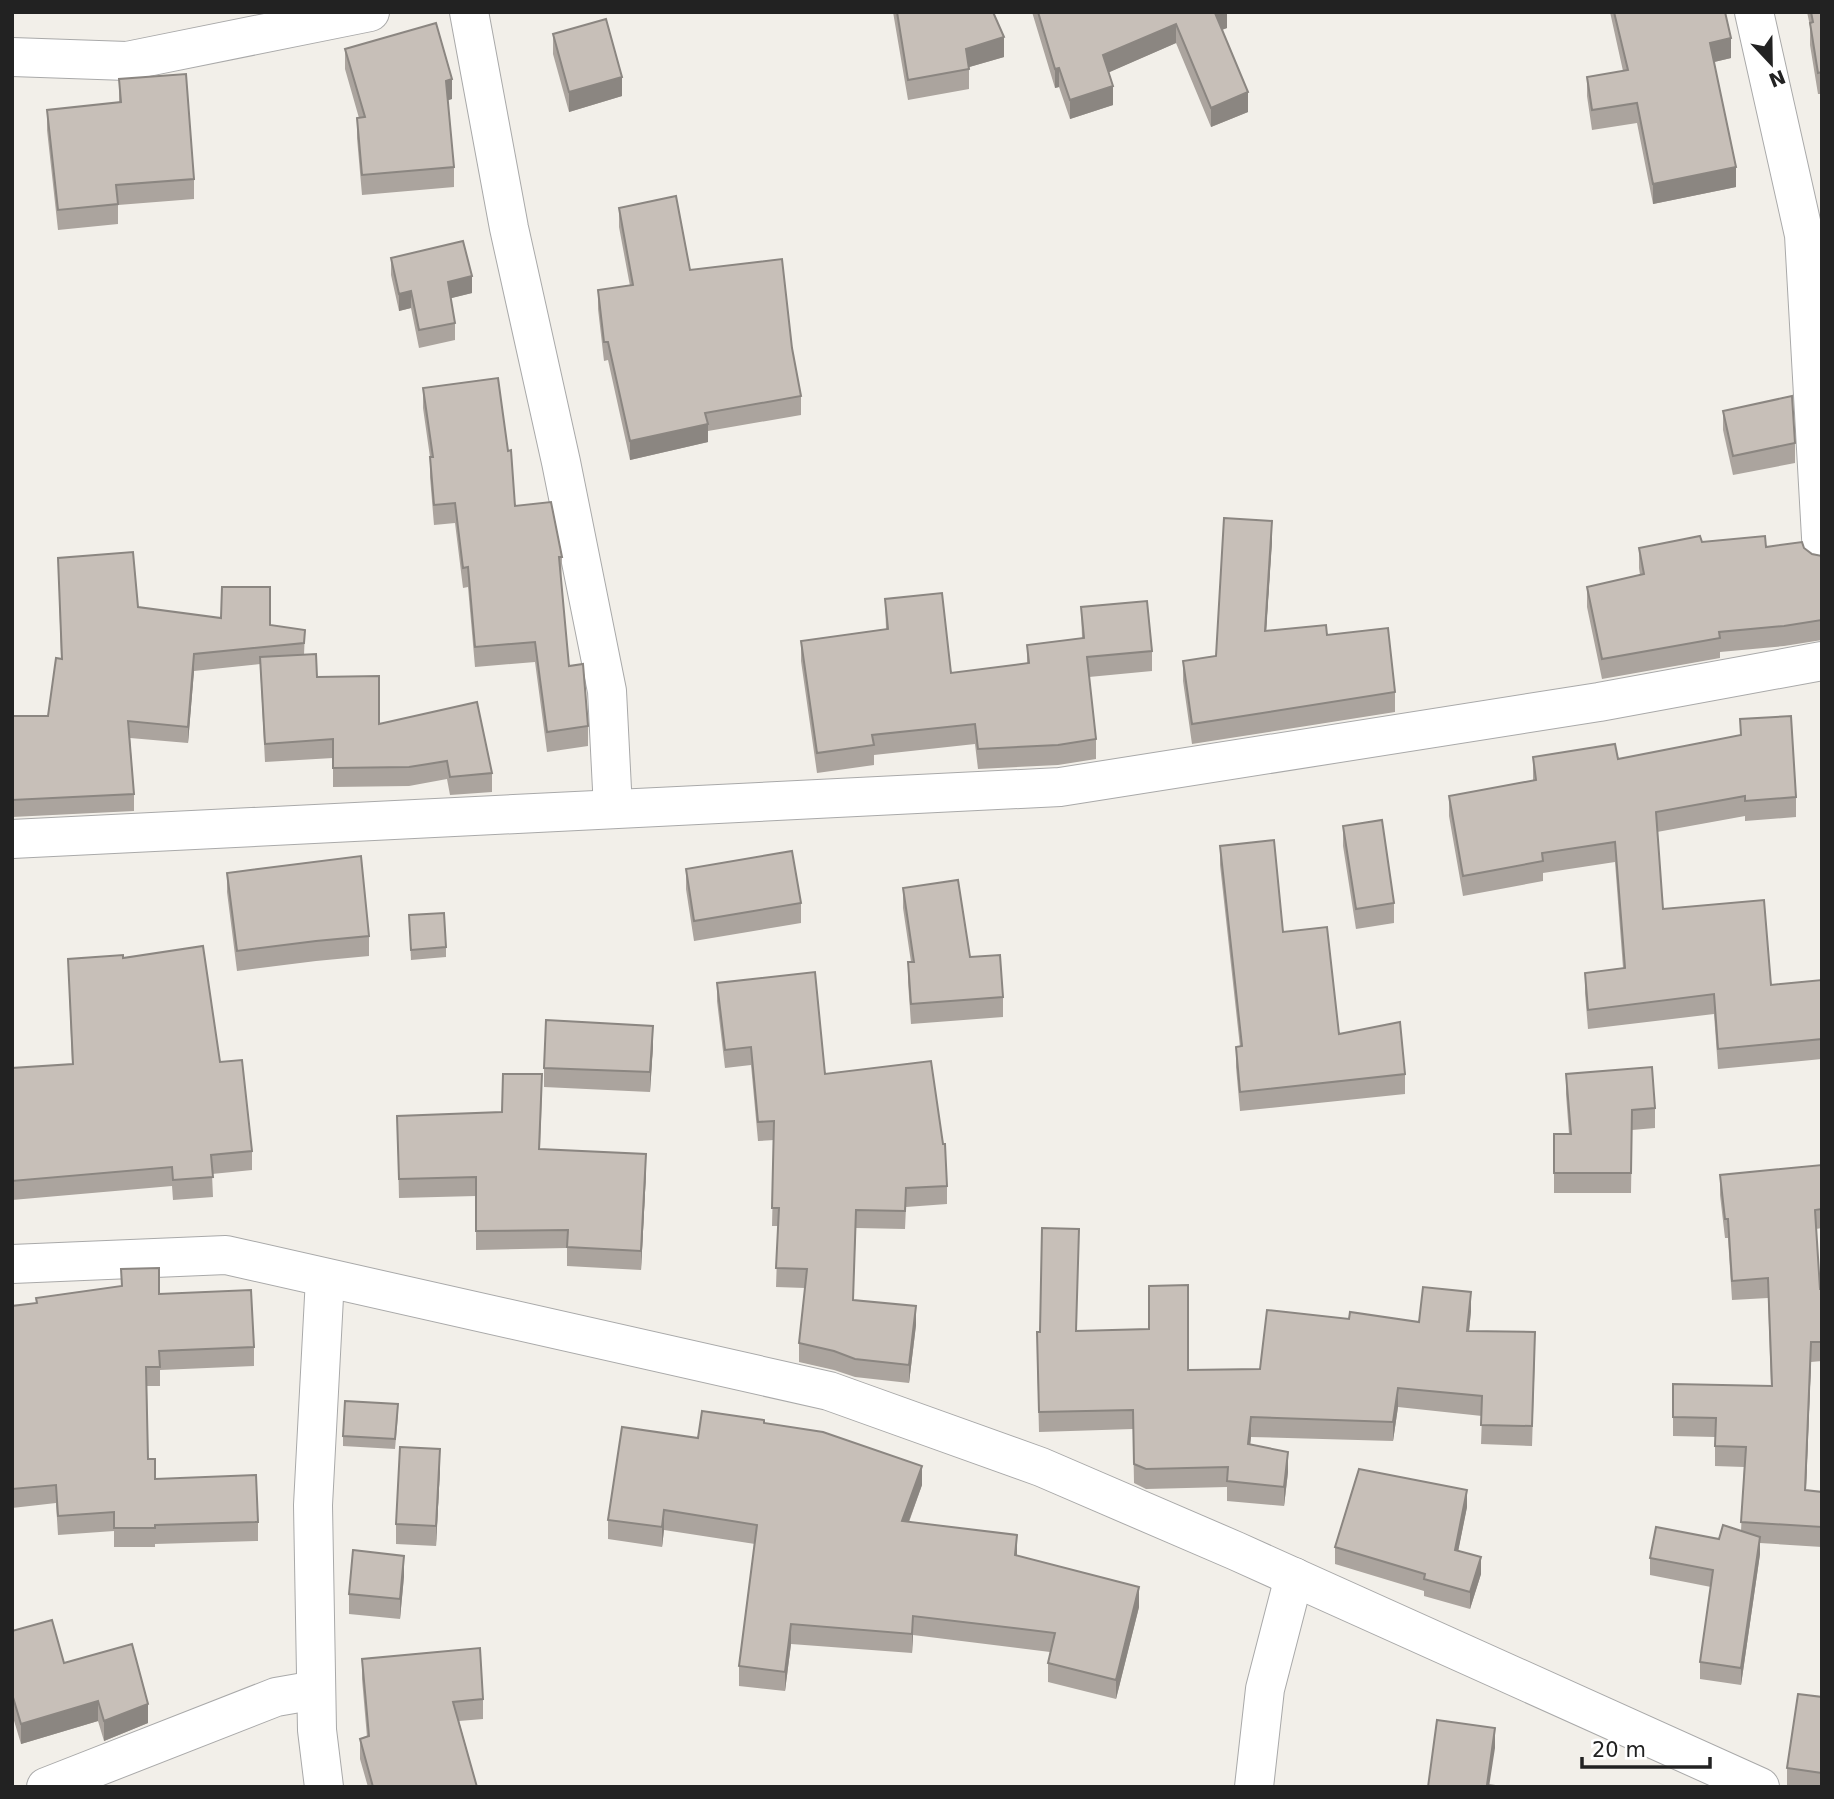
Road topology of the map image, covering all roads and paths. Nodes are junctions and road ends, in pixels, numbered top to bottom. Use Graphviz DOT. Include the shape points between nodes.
graph roads {
  1 [pos="370,12"];
  2 [pos="469,12"];
  3 [pos="1754,12"];
  4 [pos="12,57"];
  5 [pos="1822,555"];
  6 [pos="1822,660"];
  7 [pos="612,809"];
  8 [pos="12,839"];
  9 [pos="12,1264"];
  10 [pos="325,1278"];
  11 [pos="1294,1577"];
  12 [pos="316,1690"];
  13 [pos="46,1787"];
  14 [pos="324,1787"];
  15 [pos="1254,1787"];
  16 [pos="1760,1787"];
  1 -- 4 [label="street" via="127,61"];
  2 -- 7 [label="street" via="509,228 607,691"];
  3 -- 5 [label="street" via="1804,235"];
  6 -- 7 [label="street" via="1599,702 1060,787"];
  7 -- 8 [label="street"];
  9 -- 10 [label="street" via="226,1255"];
  10 -- 11 [label="street" via="829,1391 1041,1467"];
  10 -- 12 [label="street" via="313,1505"];
  11 -- 15 [label="street" via="1265,1689"];
  11 -- 16 [label="street"];
  12 -- 13 [label="street" via="276,1697"];
  12 -- 14 [label="street"];
}
